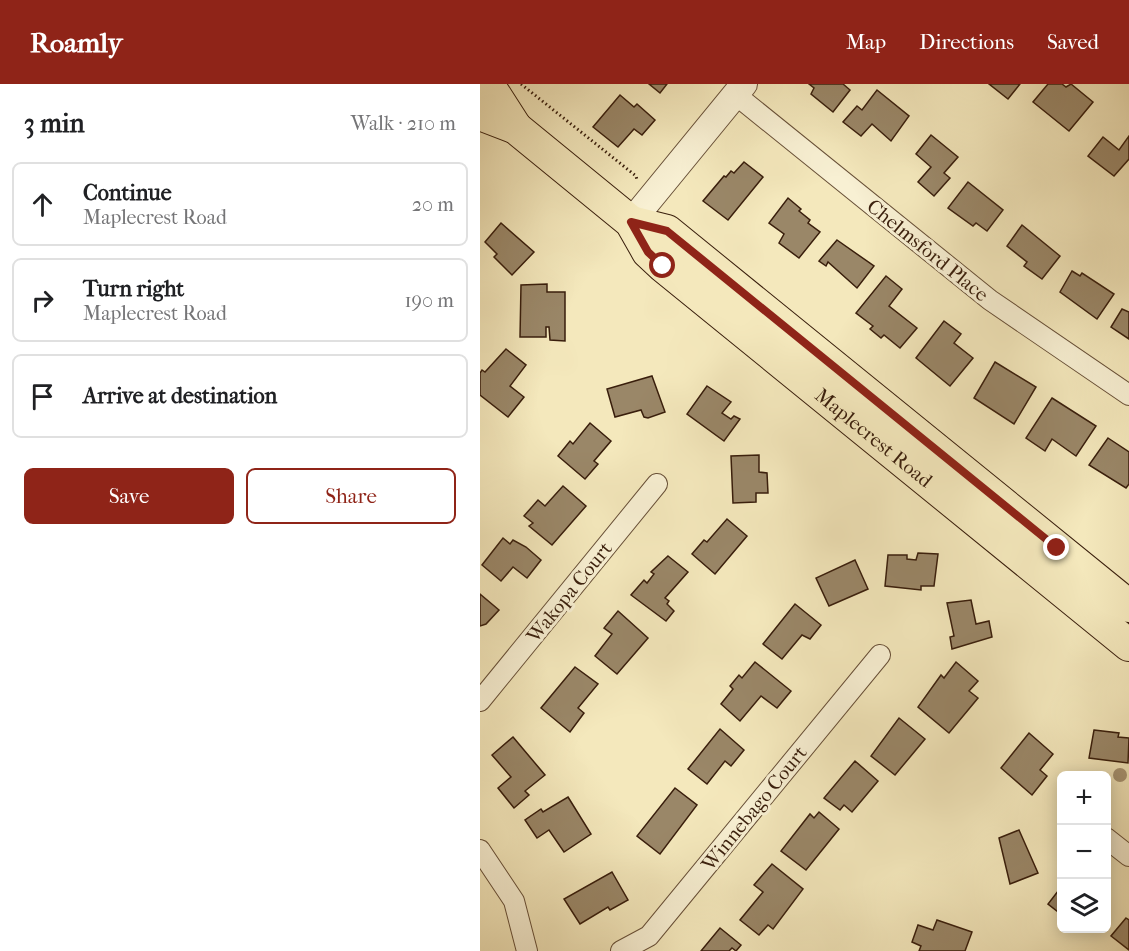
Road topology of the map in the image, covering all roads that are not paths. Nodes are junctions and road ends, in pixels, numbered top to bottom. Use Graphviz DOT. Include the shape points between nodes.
graph roads {
  1 [pos="485,84"];
  2 [pos="740,89"];
  3 [pos="480,114"];
  4 [pos="516,128"];
  5 [pos="631,222"];
  6 [pos="1129,396"];
  7 [pos="657,484"];
  8 [pos="1129,606"];
  9 [pos="1129,645"];
  10 [pos="880,655"];
  11 [pos="480,701"];
  12 [pos="1111,841"];
  13 [pos="480,850"];
  14 [pos="1129,856"];
  15 [pos="526,951"];
  16 [pos="621,951"];
  1 -- 4 [label="main road, Maplecrest Road"];
  2 -- 5 [label="street"];
  2 -- 6 [label="street, Chelmsford Place" via="983,295"];
  3 -- 4 [label="main road, Maplecrest Road"];
  4 -- 5 [label="main road, Maplecrest Road"];
  5 -- 8 [label="main road, Maplecrest Road" via="667,231"];
  5 -- 9 [label="main road, Maplecrest Road" via="648,252 663,266"];
  7 -- 11 [label="street, Wakopa Court"];
  10 -- 16 [label="street, Winnebago Court" via="649,936"];
  12 -- 14 [label="street"];
  13 -- 15 [label="street" via="514,901"];
}
